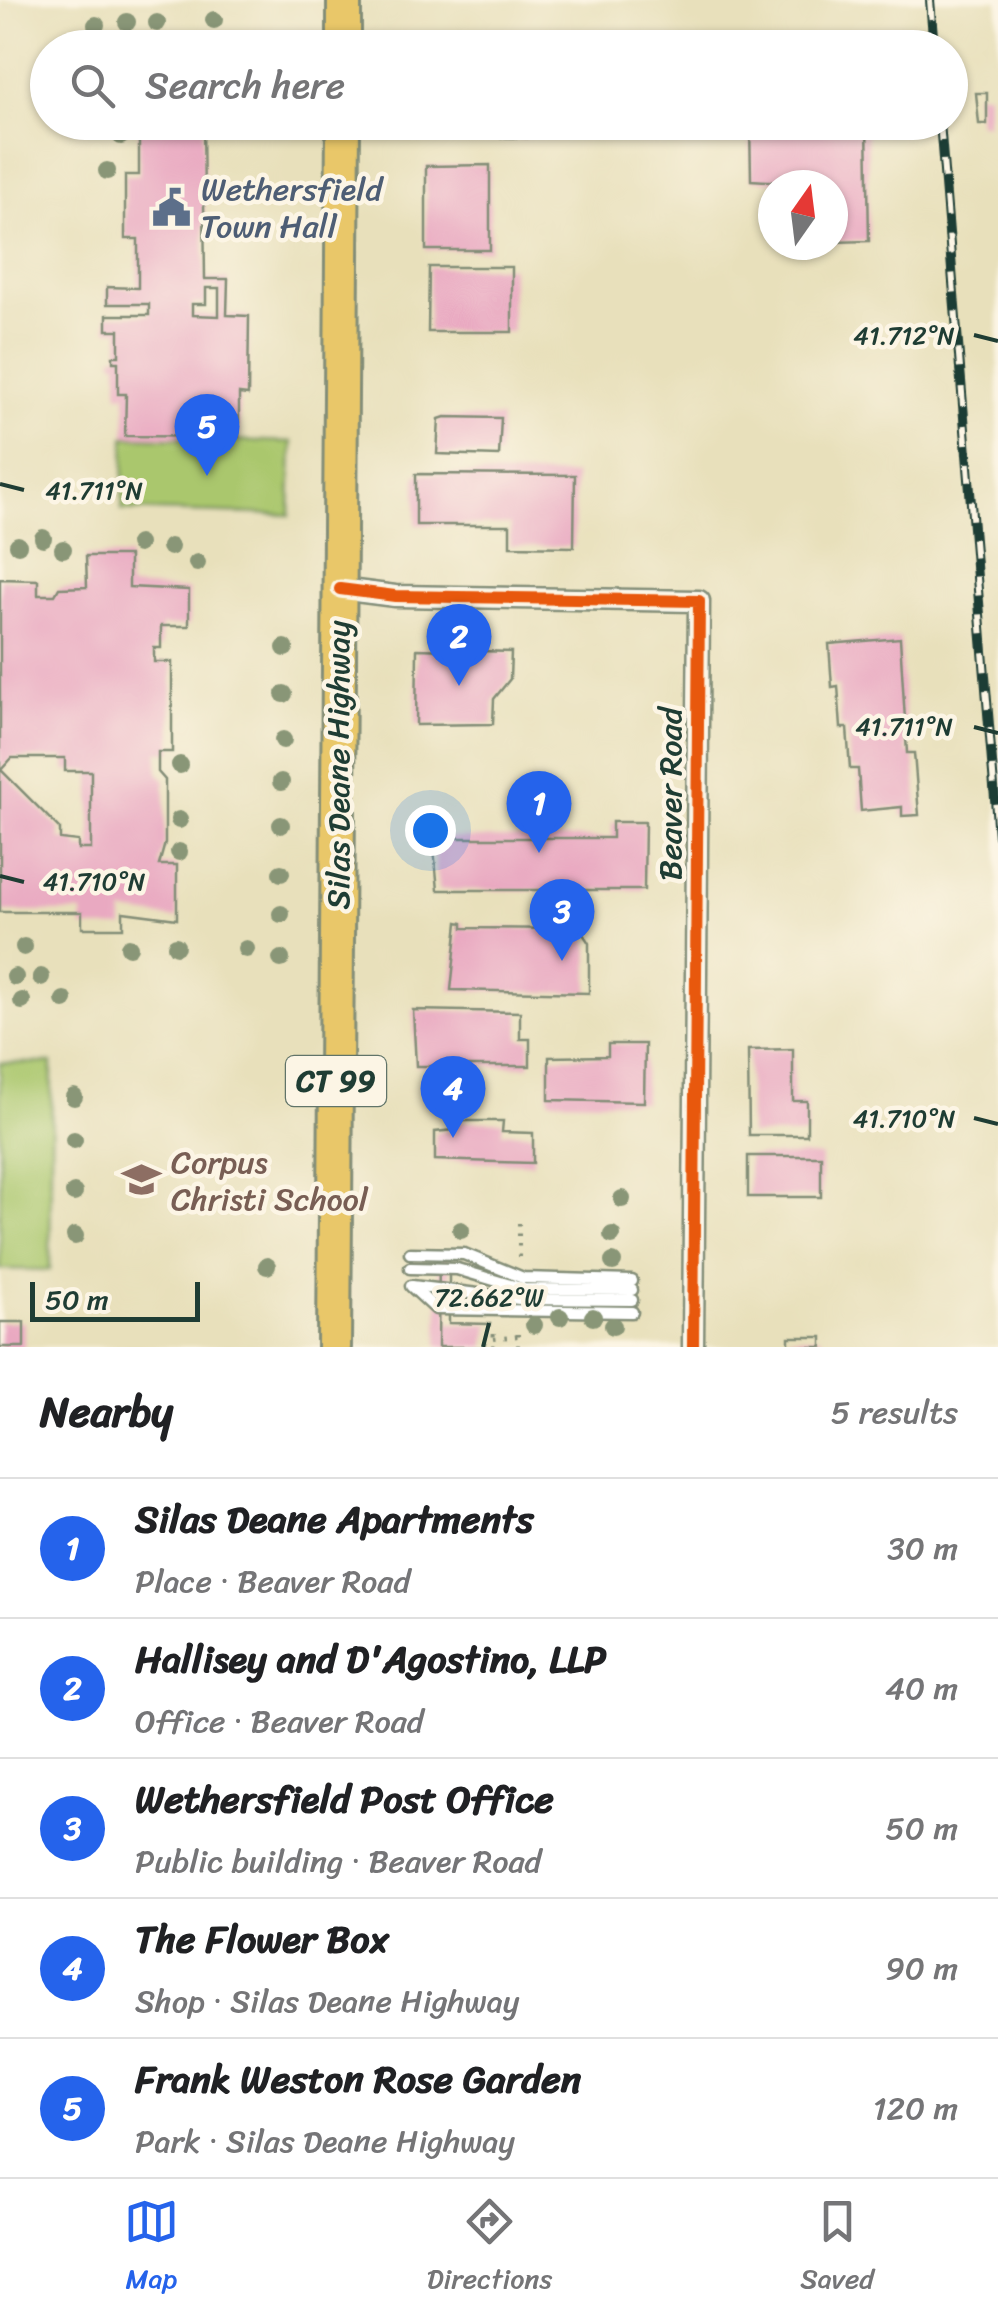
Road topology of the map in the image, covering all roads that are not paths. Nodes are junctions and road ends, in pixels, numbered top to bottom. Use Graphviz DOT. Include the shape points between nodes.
graph roads {
  1 [pos="344,0"];
  2 [pos="344,30"];
  3 [pos="343,140"];
  4 [pos="340,589"];
  5 [pos="410,1252"];
  6 [pos="410,1268"];
  7 [pos="632,1296"];
  8 [pos="334,1347"];
  9 [pos="694,1347"];
  1 -- 2 [label="main road"];
  3 -- 4 [label="main road, Silas Deane Highway / CT 99"];
  4 -- 8 [label="main road, Silas Deane Highway / CT 99"];
  4 -- 9 [label="street, Beaver Road" via="394,596 699,601"];
  5 -- 7 [label="lane" via="464,1254 522,1278"];
  6 -- 7 [label="lane" via="457,1269 519,1288"];
  7 -- 7 [label="lane" via="436,1308 411,1286 519,1298"];
}
